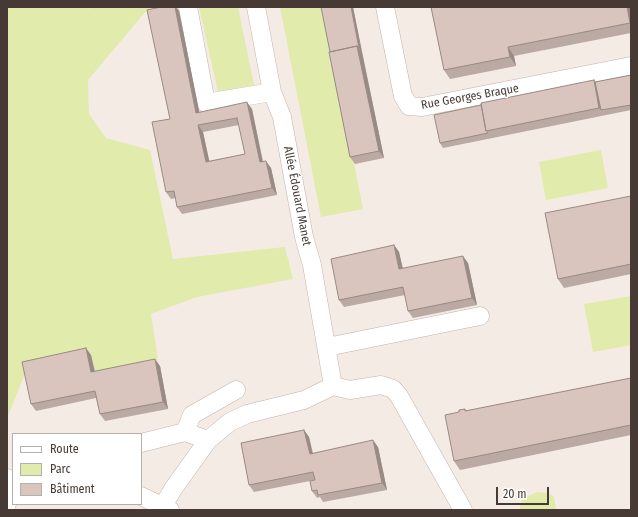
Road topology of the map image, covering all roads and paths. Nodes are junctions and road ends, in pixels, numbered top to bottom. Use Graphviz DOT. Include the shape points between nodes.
graph roads {
  1 [pos="188,7"];
  2 [pos="256,7"];
  3 [pos="385,7"];
  4 [pos="631,66"];
  5 [pos="272,92"];
  6 [pos="480,316"];
  7 [pos="327,347"];
  8 [pos="333,386"];
  9 [pos="236,390"];
  10 [pos="185,432"];
  11 [pos="208,440"];
  12 [pos="142,443"];
  13 [pos="7,478"];
  14 [pos="142,496"];
  15 [pos="7,504"];
  16 [pos="167,508"];
  17 [pos="463,510"];
  1 -- 5 [label="street" via="206,103"];
  2 -- 5 [label="street, Allée Édouard Manet"];
  3 -- 4 [label="street, Rue Georges Braque" via="404,96 409,106 422,107"];
  5 -- 7 [label="street, Allée Édouard Manet" via="282,117"];
  6 -- 7 [label="street"];
  7 -- 8 [label="street, Allée Édouard Manet"];
  8 -- 11 [label="street" via="304,400 241,417 230,422"];
  8 -- 17 [label="street" via="350,390 381,385 393,389"];
  9 -- 10 [label="street" via="192,415"];
  10 -- 11 [label="street"];
  10 -- 12 [label="street"];
  11 -- 16 [label="street" via="173,489"];
  13 -- 15 [label="street"];
  14 -- 16 [label="street"];
}
